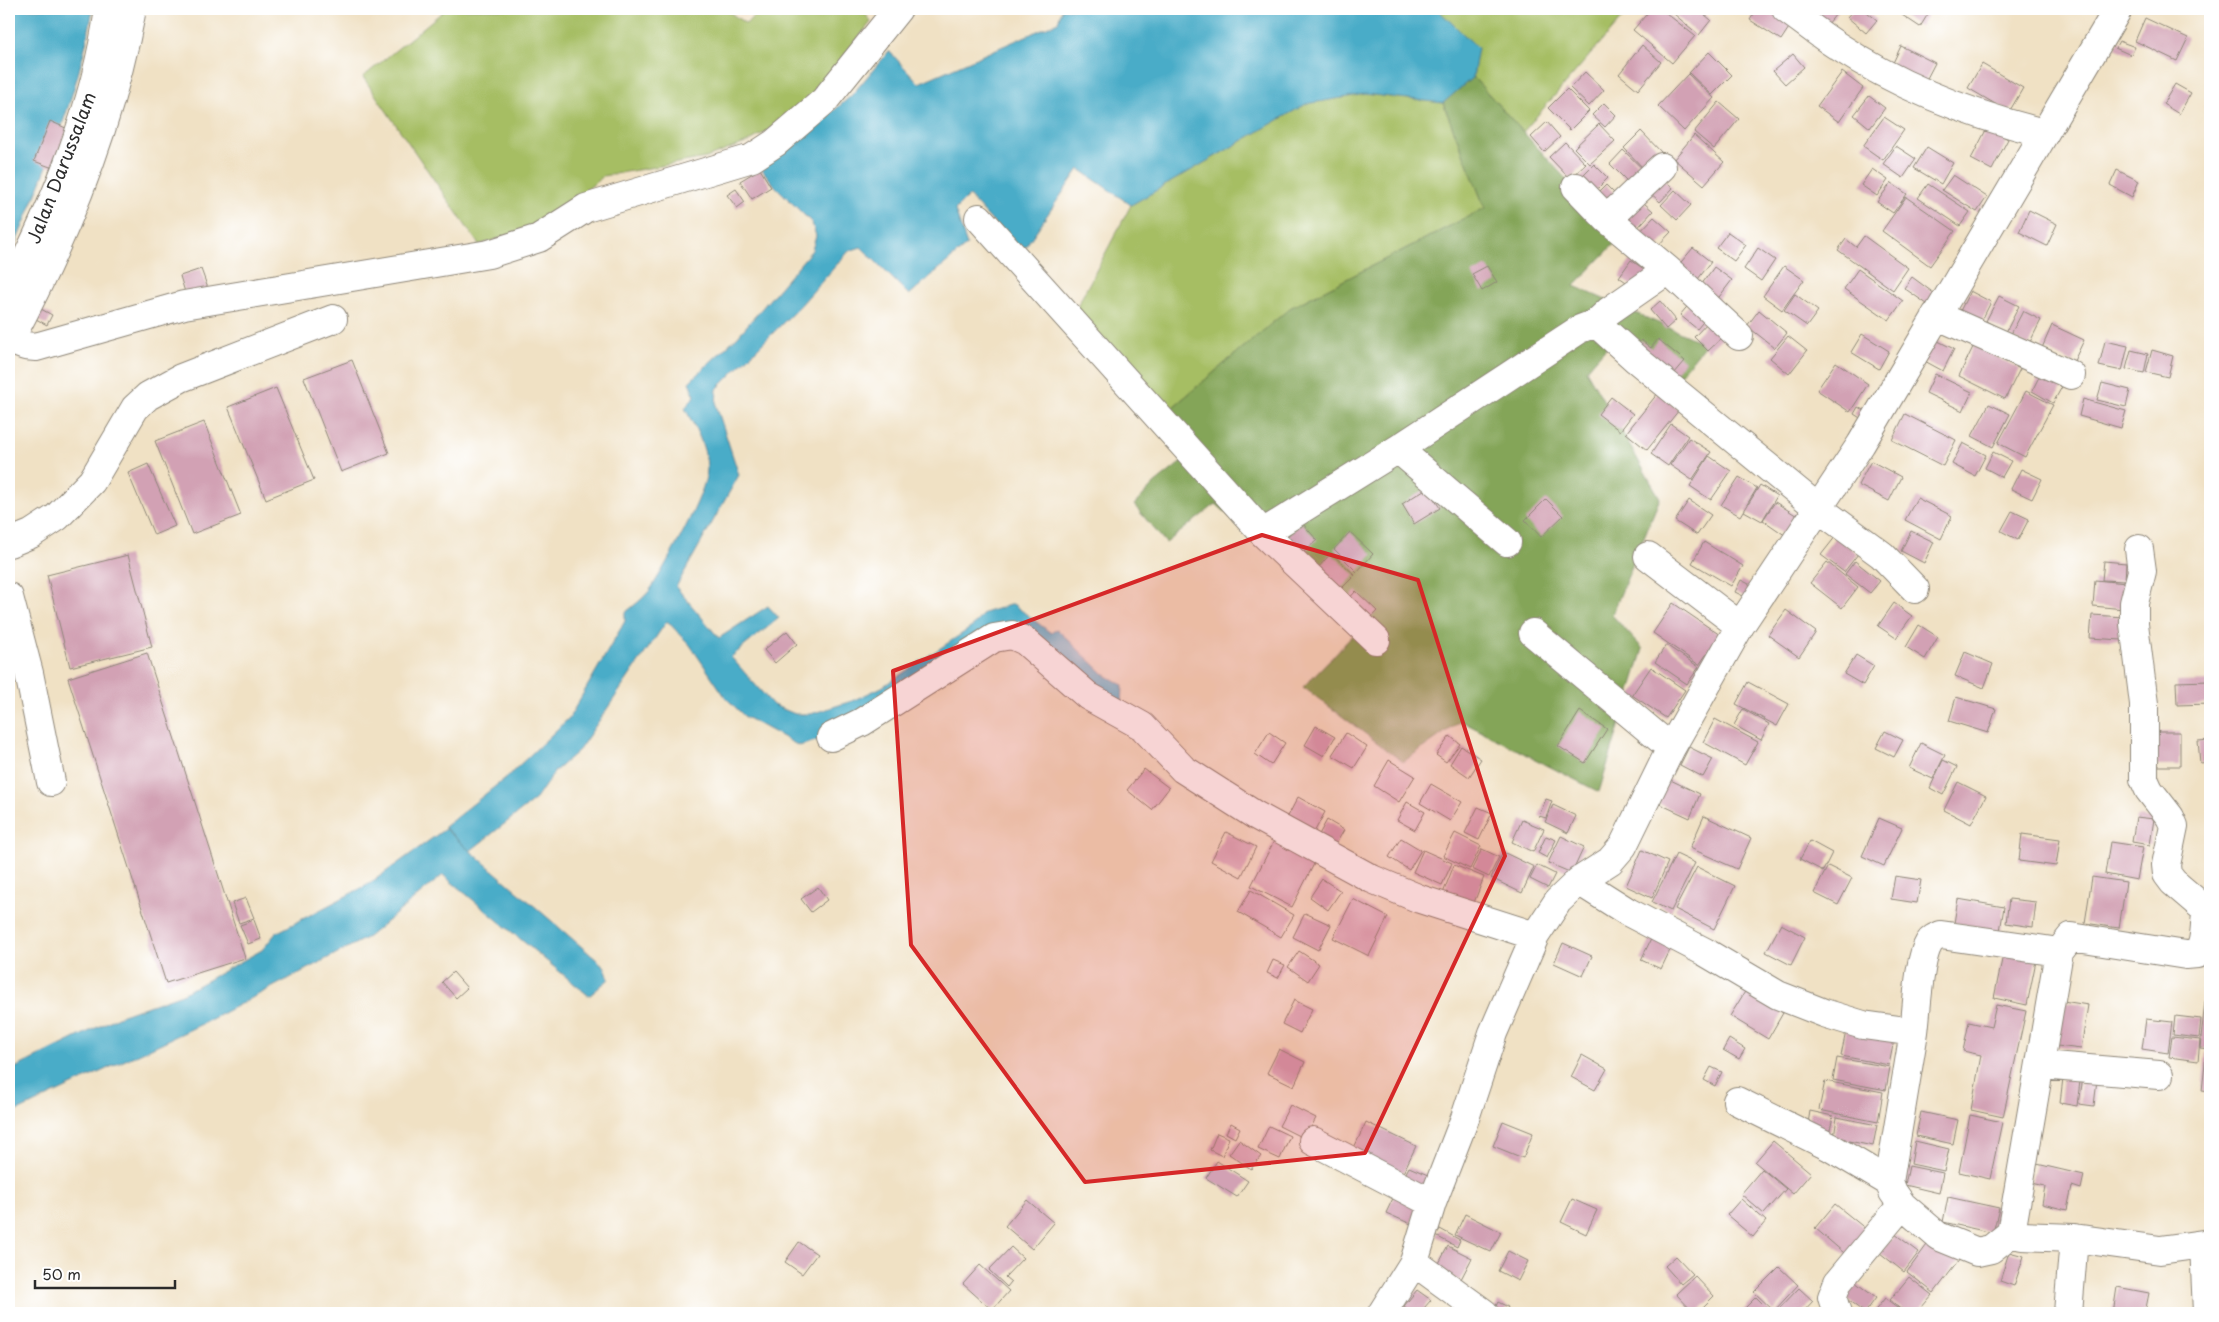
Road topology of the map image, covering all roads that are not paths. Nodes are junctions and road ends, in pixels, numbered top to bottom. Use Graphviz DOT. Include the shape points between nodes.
graph roads {
  1 [pos="109,9"];
  2 [pos="132,9"];
  3 [pos="898,9"];
  4 [pos="1786,9"];
  5 [pos="2118,9"];
  6 [pos="2044,133"];
  7 [pos="1662,167"];
  8 [pos="1576,187"];
  9 [pos="979,218"];
  10 [pos="1607,219"];
  11 [pos="1668,270"];
  12 [pos="9,294"];
  13 [pos="1936,315"];
  14 [pos="333,319"];
  15 [pos="1596,323"];
  16 [pos="1739,336"];
  17 [pos="9,341"];
  18 [pos="2071,375"];
  19 [pos="1398,449"];
  20 [pos="1818,508"];
  21 [pos="1263,533"];
  22 [pos="1507,542"];
  23 [pos="9,543"];
  24 [pos="2139,549"];
  25 [pos="1648,556"];
  26 [pos="1915,589"];
  27 [pos="9,597"];
  28 [pos="1740,626"];
  29 [pos="1533,633"];
  30 [pos="1376,640"];
  31 [pos="831,737"];
  32 [pos="1671,748"];
  33 [pos="51,782"];
  34 [pos="1579,881"];
  35 [pos="2209,908"];
  36 [pos="1535,936"];
  37 [pos="2059,952"];
  38 [pos="1914,1032"];
  39 [pos="2041,1065"];
  40 [pos="2159,1075"];
  41 [pos="1737,1101"];
  42 [pos="1313,1141"];
  43 [pos="1896,1194"];
  44 [pos="1432,1203"];
  45 [pos="2011,1233"];
  46 [pos="2074,1238"];
  47 [pos="2207,1244"];
  48 [pos="1414,1262"];
  49 [pos="1382,1313"];
  50 [pos="1484,1313"];
  51 [pos="1837,1313"];
  52 [pos="2068,1313"];
  53 [pos="2207,1313"];
  1 -- 12 [label="street, Jalan Darussalam" via="103,52 86,115 57,191"];
  2 -- 17 [label="street, Jalan Darussalam" via="109,109 78,198"];
  3 -- 17 [label="street" via="824,101 775,143 752,158 586,208 539,238 489,254 184,305 36,347"];
  4 -- 6 [label="street" via="1835,45 1908,84 1996,120"];
  5 -- 6 [label="street"];
  6 -- 13 [label="street"];
  7 -- 10 [label="street"];
  8 -- 10 [label="street"];
  9 -- 21 [label="street"];
  10 -- 11 [label="street"];
  11 -- 15 [label="street"];
  11 -- 16 [label="street"];
  13 -- 18 [label="street"];
  13 -- 20 [label="street" via="1861,444"];
  14 -- 23 [label="street" via="182,378 148,396 135,408 92,481 57,517 31,534"];
  15 -- 19 [label="street" via="1580,329"];
  15 -- 20 [label="street"];
  19 -- 21 [label="street"];
  19 -- 22 [label="street"];
  20 -- 26 [label="street" via="1882,555"];
  20 -- 28 [label="street"];
  21 -- 30 [label="street"];
  24 -- 35 [label="street" via="2142,571 2134,603 2134,624 2144,704 2144,780 2174,826 2166,865 2168,874 2173,882"];
  25 -- 28 [label="street"];
  27 -- 33 [label="street" via="29,673"];
  28 -- 32 [label="street"];
  29 -- 32 [label="street"];
  31 -- 36 [label="street" via="862,722 994,638 1012,635 1025,641 1088,696 1142,726 1183,768 1255,815 1372,879 1420,899"];
  32 -- 34 [label="street" via="1623,846 1610,861"];
  34 -- 36 [label="street" via="1558,901"];
  34 -- 38 [label="street" via="1628,912 1778,995 1864,1025"];
  35 -- 37 [label="street" via="2203,946 2197,954 2071,937"];
  36 -- 44 [label="street" via="1493,1033"];
  37 -- 38 [label="street" via="1941,935 1933,938 1922,962"];
  37 -- 39 [label="street"];
  38 -- 43 [label="street"];
  39 -- 40 [label="street"];
  39 -- 45 [label="street"];
  41 -- 43 [label="street" via="1830,1147"];
  42 -- 44 [label="street"];
  43 -- 45 [label="street" via="1938,1236 1977,1252 1991,1249"];
  43 -- 51 [label="street" via="1838,1282 1832,1297"];
  44 -- 48 [label="street"];
  45 -- 46 [label="street"];
  46 -- 47 [label="street" via="2160,1250"];
  46 -- 52 [label="street"];
  47 -- 53 [label="street"];
  48 -- 49 [label="street"];
  48 -- 50 [label="street"];
}
